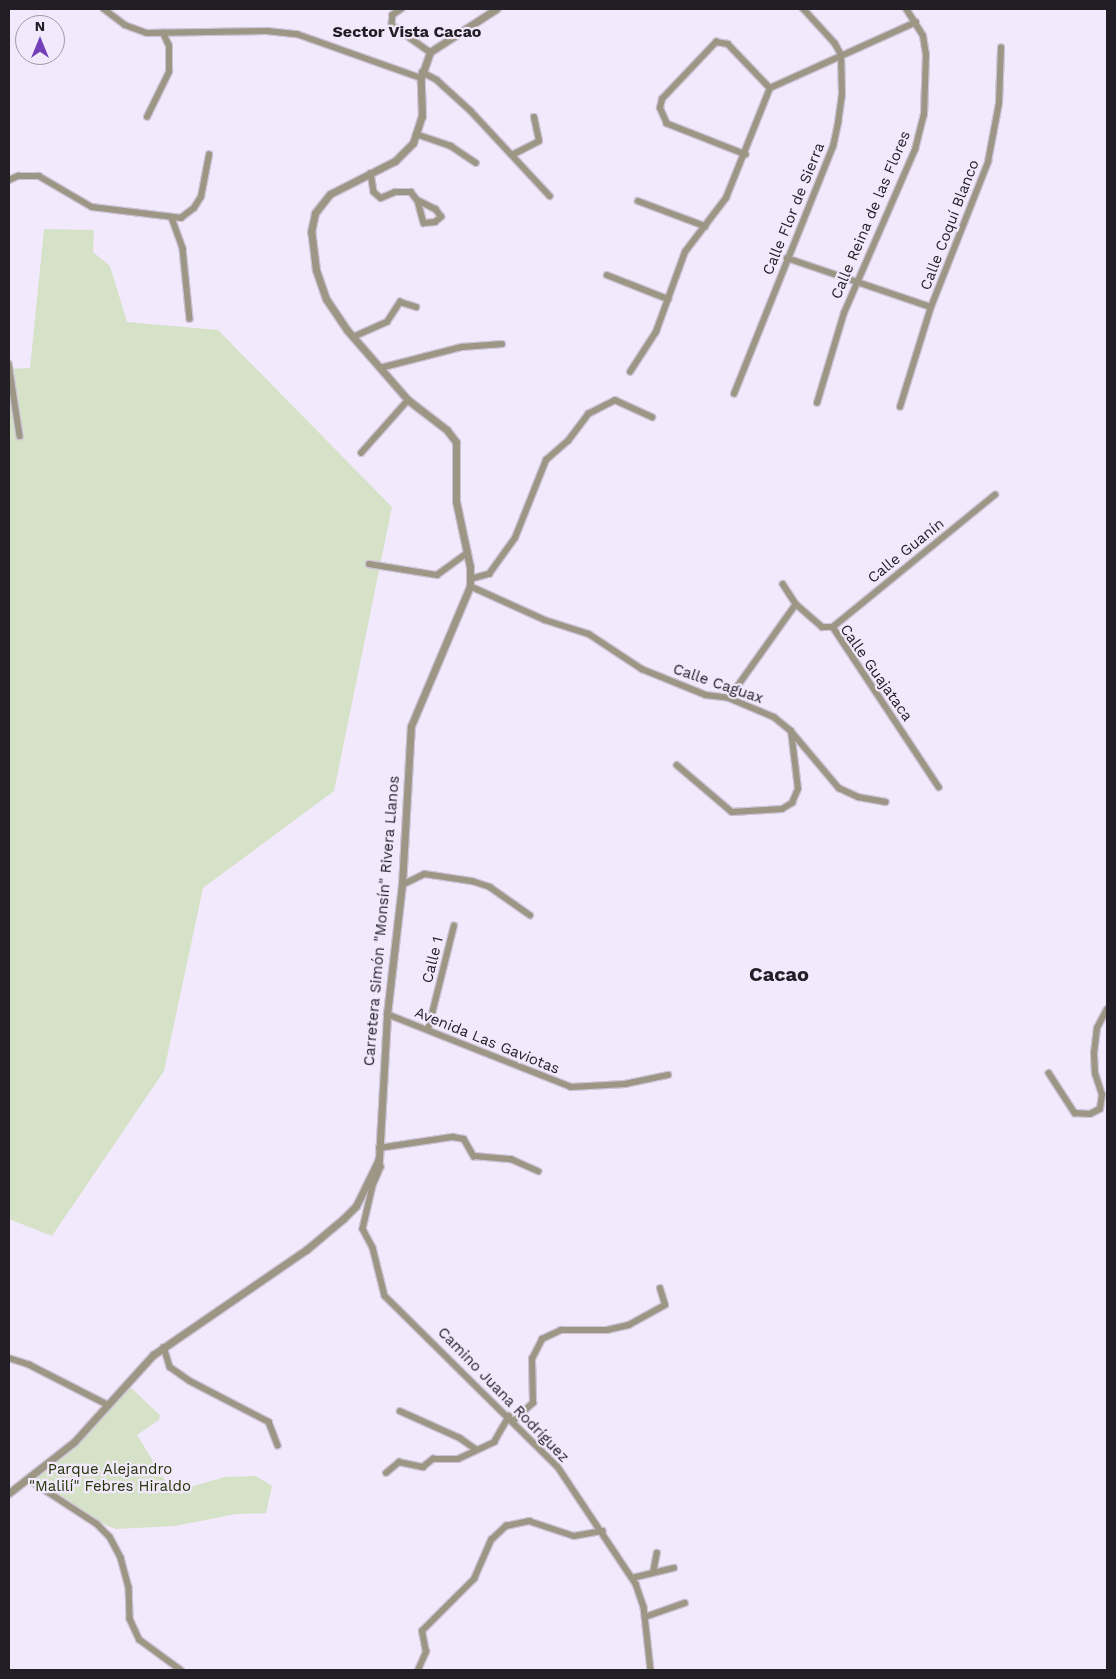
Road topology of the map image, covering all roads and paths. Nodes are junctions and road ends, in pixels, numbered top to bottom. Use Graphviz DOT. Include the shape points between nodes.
graph roads {
  1 [pos="104,9"];
  2 [pos="402,9"];
  3 [pos="496,9"];
  4 [pos="803,9"];
  5 [pos="906,9"];
  6 [pos="916,22"];
  7 [pos="163,33"];
  8 [pos="1001,48"];
  9 [pos="430,52"];
  10 [pos="840,55"];
  11 [pos="422,75"];
  12 [pos="770,88"];
  13 [pos="146,117"];
  14 [pos="534,118"];
  15 [pos="416,134"];
  16 [pos="208,155"];
  17 [pos="512,155"];
  18 [pos="746,155"];
  19 [pos="476,163"];
  20 [pos="370,173"];
  21 [pos="9,180"];
  22 [pos="550,196"];
  23 [pos="418,201"];
  24 [pos="638,201"];
  25 [pos="172,218"];
  26 [pos="705,226"];
  27 [pos="787,258"];
  28 [pos="607,275"];
  29 [pos="856,281"];
  30 [pos="668,299"];
  31 [pos="416,307"];
  32 [pos="931,308"];
  33 [pos="190,319"];
  34 [pos="353,337"];
  35 [pos="502,344"];
  36 [pos="9,364"];
  37 [pos="380,368"];
  38 [pos="630,372"];
  39 [pos="734,394"];
  40 [pos="408,400"];
  41 [pos="817,403"];
  42 [pos="900,407"];
  43 [pos="652,416"];
  44 [pos="20,436"];
  45 [pos="361,454"];
  46 [pos="995,494"];
  47 [pos="467,553"];
  48 [pos="369,564"];
  49 [pos="470,582"];
  50 [pos="783,584"];
  51 [pos="796,604"];
  52 [pos="833,627"];
  53 [pos="728,698"];
  54 [pos="791,731"];
  55 [pos="678,765"];
  56 [pos="939,787"];
  57 [pos="886,802"];
  58 [pos="402,885"];
  59 [pos="530,915"];
  60 [pos="454,926"];
  61 [pos="1107,1009"];
  62 [pos="387,1014"];
  63 [pos="428,1030"];
  64 [pos="1049,1073"];
  65 [pos="668,1075"];
  66 [pos="379,1148"];
  67 [pos="379,1159"];
  68 [pos="538,1171"];
  69 [pos="660,1289"];
  70 [pos="164,1347"];
  71 [pos="9,1358"];
  72 [pos="108,1404"];
  73 [pos="400,1411"];
  74 [pos="509,1416"];
  75 [pos="514,1422"];
  76 [pos="278,1445"];
  77 [pos="476,1449"];
  78 [pos="386,1473"];
  79 [pos="28,1479"];
  80 [pos="9,1493"];
  81 [pos="603,1531"];
  82 [pos="657,1553"];
  83 [pos="674,1568"];
  84 [pos="654,1573"];
  85 [pos="632,1578"];
  86 [pos="685,1603"];
  87 [pos="645,1617"];
  88 [pos="181,1670"];
  89 [pos="418,1670"];
  90 [pos="651,1670"];
  1 -- 7 [label="street" via="126,25 147,33"];
  2 -- 9 [label="street" via="393,15 392,25"];
  3 -- 9 [label="street"];
  4 -- 10 [label="street" via="835,44"];
  5 -- 6 [label="street, Calle Reina de las Flores"];
  6 -- 10 [label="street"];
  6 -- 29 [label="street, Calle Reina de las Flores" via="923,36 926,55 924,116 916,150"];
  7 -- 11 [label="street" via="267,31 297,34"];
  7 -- 13 [label="street" via="169,46 169,72"];
  8 -- 32 [label="street, Calle Coquí Blanco" via="996,132 988,162"];
  9 -- 11 [label="street, Carretera Simón \"Monsín\" Rivera Llanos"];
  10 -- 12 [label="street"];
  10 -- 27 [label="street, Calle Flor de Sierra" via="842,95 833,147"];
  11 -- 15 [label="street, Carretera Simón \"Monsín\" Rivera Llanos" via="422,116"];
  11 -- 17 [label="street" via="437,80"];
  12 -- 18 [label="street"];
  12 -- 18 [label="street" via="728,44 716,42 662,99 660,108 667,124"];
  14 -- 17 [label="street" via="539,141"];
  15 -- 19 [label="street" via="451,146"];
  15 -- 20 [label="street, Carretera Simón \"Monsín\" Rivera Llanos" via="413,143 395,160"];
  16 -- 25 [label="street" via="198,202 181,218"];
  17 -- 22 [label="street"];
  18 -- 26 [label="street" via="726,198"];
  20 -- 23 [label="street" via="374,192 381,198 395,192 412,192"];
  20 -- 34 [label="street, Carretera Simón \"Monsín\" Rivera Llanos" via="330,194 315,213 311,232 316,270 326,299"];
  21 -- 25 [label="street" via="18,176 39,176 92,207"];
  23 -- 23 [label="street" via="424,224 441,217 436,210"];
  24 -- 26 [label="street"];
  25 -- 33 [label="street" via="183,249"];
  26 -- 30 [label="street" via="685,252"];
  27 -- 29 [label="street"];
  27 -- 39 [label="street, Calle Flor de Sierra"];
  28 -- 30 [label="street"];
  29 -- 32 [label="street"];
  29 -- 41 [label="street, Calle Reina de las Flores"];
  30 -- 38 [label="street" via="656,332"];
  31 -- 34 [label="street" via="400,302 388,322"];
  32 -- 42 [label="street, Calle Coquí Blanco"];
  34 -- 37 [label="street, Carretera Simón \"Monsín\" Rivera Llanos"];
  35 -- 37 [label="street" via="462,347"];
  36 -- 44 [label="street"];
  37 -- 40 [label="street, Carretera Simón \"Monsín\" Rivera Llanos"];
  40 -- 45 [label="street"];
  40 -- 47 [label="street, Carretera Simón \"Monsín\" Rivera Llanos" via="448,430 456,442 456,502"];
  43 -- 49 [label="street" via="614,400 588,414 568,441 546,460 515,538 489,574"];
  46 -- 52 [label="street, Calle Guanín"];
  47 -- 48 [label="street" via="453,567 437,575"];
  47 -- 49 [label="street, Carretera Simón \"Monsín\" Rivera Llanos"];
  49 -- 53 [label="street, Calle Caguax" via="546,620 589,634 642,669 706,695"];
  49 -- 58 [label="street, Carretera Simón \"Monsín\" Rivera Llanos" via="411,726"];
  50 -- 51 [label="street, Calle Guajataca"];
  51 -- 52 [label="street, Calle Guajataca" via="822,627"];
  51 -- 53 [label="street"];
  52 -- 56 [label="street, Calle Guajataca"];
  53 -- 54 [label="street, Calle Caguax" via="774,717"];
  54 -- 55 [label="street" via="798,789 792,802 782,809 732,812"];
  54 -- 57 [label="street, Calle Caguax" via="839,788 858,797"];
  58 -- 59 [label="street" via="424,874 472,882 490,887"];
  58 -- 62 [label="street, Carretera Simón \"Monsín\" Rivera Llanos"];
  60 -- 63 [label="street, Calle 1"];
  61 -- 64 [label="street" via="1097,1028 1094,1053 1095,1074 1102,1095 1100,1109 1090,1114 1075,1113"];
  62 -- 63 [label="street, Avenida Las Gaviotas"];
  62 -- 66 [label="street, Carretera Simón \"Monsín\" Rivera Llanos"];
  63 -- 65 [label="street, Avenida Las Gaviotas" via="571,1087 625,1084"];
  66 -- 67 [label="street, Carretera Simón \"Monsín\" Rivera Llanos"];
  66 -- 68 [label="street" via="453,1137 464,1139 474,1156 511,1159"];
  67 -- 70 [label="street, Carretera Simón \"Monsín\" Rivera Llanos" via="356,1206 343,1219 306,1250"];
  67 -- 74 [label="street, Camino Juana Rodríguez" via="381,1167 372,1186 363,1229 373,1248 385,1296"];
  69 -- 75 [label="street" via="665,1305 629,1325 607,1330 561,1330 542,1339 532,1359 533,1403"];
  70 -- 72 [label="street, Carretera Simón \"Monsín\" Rivera Llanos"];
  70 -- 76 [label="street" via="170,1367 190,1381 269,1422"];
  71 -- 72 [label="street" via="30,1365"];
  72 -- 79 [label="street, Carretera Simón \"Monsín\" Rivera Llanos" via="74,1442"];
  73 -- 77 [label="street" via="460,1438"];
  74 -- 75 [label="street, Camino Juana Rodríguez"];
  74 -- 77 [label="street" via="494,1442"];
  75 -- 81 [label="street, Camino Juana Rodríguez" via="558,1468"];
  77 -- 78 [label="street" via="458,1459 433,1459 423,1467 400,1462"];
  79 -- 80 [label="street, Carretera Simón \"Monsín\" Rivera Llanos"];
  79 -- 88 [label="street" via="97,1524 110,1537 121,1558 129,1587 130,1619 140,1640"];
  81 -- 85 [label="street, Camino Juana Rodríguez"];
  81 -- 89 [label="street" via="574,1536 529,1521 506,1526 491,1540 474,1578 422,1631 426,1652"];
  82 -- 84 [label="street"];
  83 -- 84 [label="street"];
  84 -- 85 [label="street"];
  85 -- 87 [label="street, Camino Juana Rodríguez"];
  86 -- 87 [label="street"];
  87 -- 90 [label="street, Camino Juana Rodríguez"];
}
